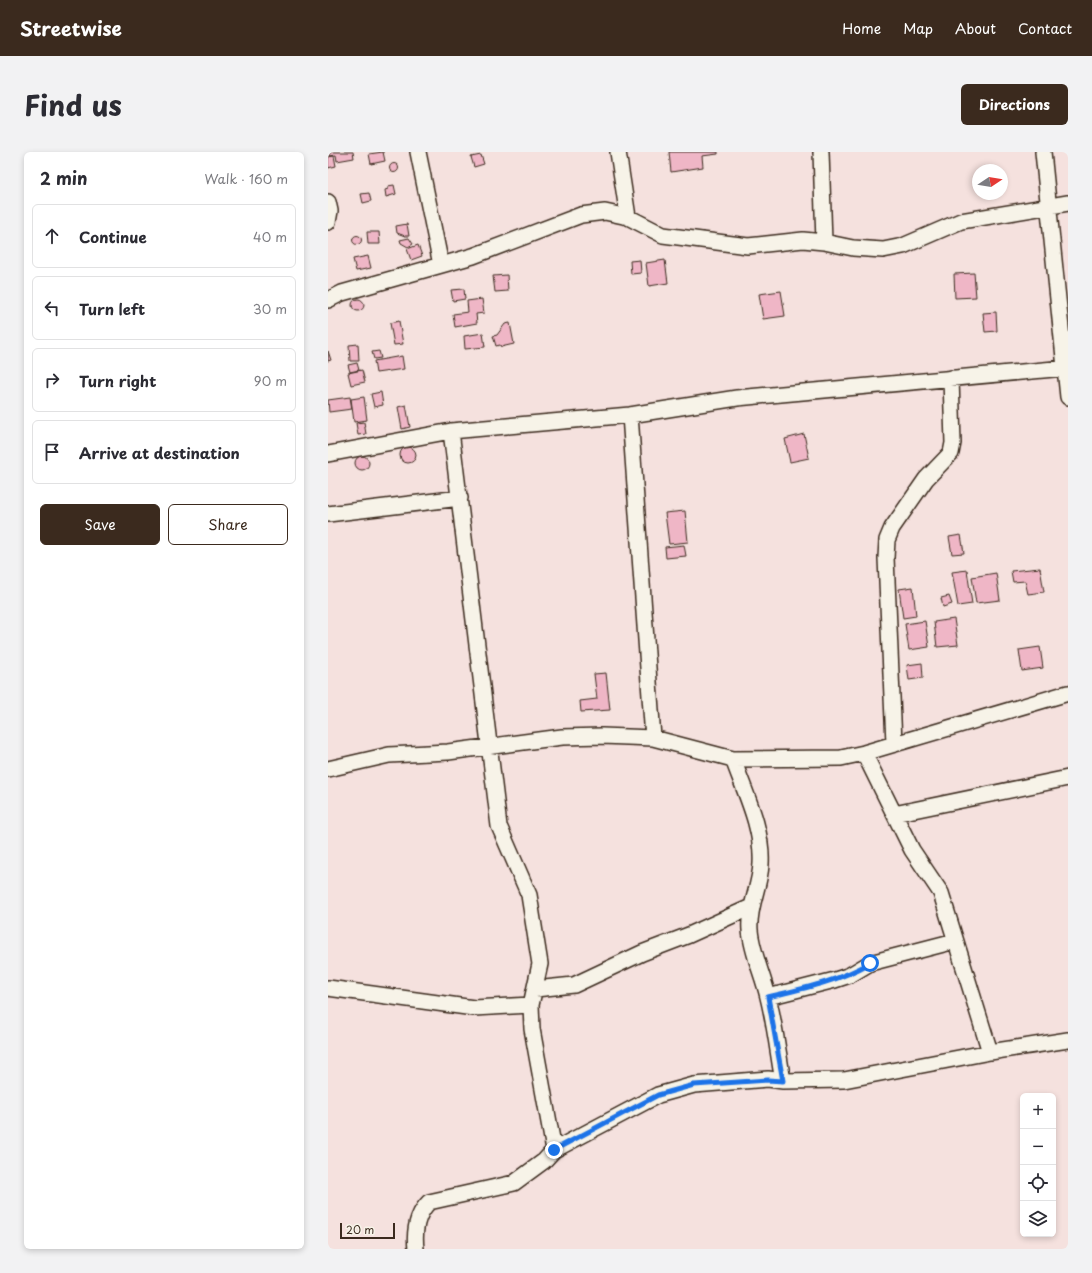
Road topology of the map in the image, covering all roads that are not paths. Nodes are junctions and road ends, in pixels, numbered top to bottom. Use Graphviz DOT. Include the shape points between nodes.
graph roads {
  1 [pos="418,152"];
  2 [pos="618,152"];
  3 [pos="821,152"];
  4 [pos="1043,152"];
  5 [pos="328,202"];
  6 [pos="1068,203"];
  7 [pos="1049,207"];
  8 [pos="628,217"];
  9 [pos="328,222"];
  10 [pos="824,242"];
  11 [pos="441,265"];
  12 [pos="328,300"];
  13 [pos="1065,368"];
  14 [pos="952,378"];
  15 [pos="1068,397"];
  16 [pos="630,415"];
  17 [pos="451,431"];
  18 [pos="328,454"];
  19 [pos="460,498"];
  20 [pos="328,514"];
  21 [pos="1068,692"];
  22 [pos="653,738"];
  23 [pos="894,743"];
  24 [pos="488,746"];
  25 [pos="864,753"];
  26 [pos="733,759"];
  27 [pos="328,769"];
  28 [pos="1068,778"];
  29 [pos="894,814"];
  30 [pos="751,907"];
  31 [pos="955,941"];
  32 [pos="328,988"];
  33 [pos="535,988"];
  34 [pos="768,997"];
  35 [pos="531,1005"];
  36 [pos="1068,1040"];
  37 [pos="990,1052"];
  38 [pos="783,1081"];
  39 [pos="554,1150"];
  40 [pos="416,1249"];
  1 -- 11 [label="street"];
  2 -- 8 [label="street"];
  3 -- 10 [label="street"];
  4 -- 7 [label="street"];
  5 -- 9 [label="street"];
  6 -- 7 [label="street"];
  7 -- 10 [label="street" via="961,221 903,246 883,250 853,248"];
  7 -- 13 [label="street"];
  8 -- 10 [label="street" via="663,235 748,246 802,240"];
  8 -- 11 [label="street" via="605,212 581,215 473,256"];
  11 -- 12 [label="street" via="342,293"];
  13 -- 14 [label="street"];
  13 -- 15 [label="street"];
  14 -- 16 [label="street" via="737,398"];
  14 -- 23 [label="street" via="950,453 926,479 892,528 887,540"];
  16 -- 17 [label="street"];
  16 -- 22 [label="street"];
  17 -- 18 [label="street"];
  17 -- 19 [label="street"];
  19 -- 20 [label="street"];
  19 -- 24 [label="street"];
  21 -- 23 [label="street"];
  22 -- 24 [label="street" via="562,737"];
  22 -- 26 [label="street"];
  23 -- 25 [label="street"];
  24 -- 27 [label="street" via="448,752 390,755"];
  24 -- 33 [label="street" via="499,826 529,894 540,964"];
  25 -- 26 [label="street" via="841,758"];
  25 -- 29 [label="street"];
  26 -- 30 [label="street" via="757,826 761,846 761,866"];
  28 -- 29 [label="street"];
  29 -- 31 [label="street" via="912,850 941,894"];
  30 -- 33 [label="street" via="574,985"];
  30 -- 34 [label="street" via="750,929"];
  31 -- 34 [label="street" via="870,963 850,975"];
  31 -- 37 [label="street"];
  32 -- 35 [label="street" via="474,1008"];
  33 -- 35 [label="street"];
  34 -- 38 [label="street"];
  35 -- 39 [label="street" via="532,1029"];
  36 -- 37 [label="street"];
  37 -- 38 [label="street" via="844,1080"];
  38 -- 39 [label="street" via="694,1085 658,1095"];
  39 -- 40 [label="street" via="544,1161 514,1183 429,1202 420,1211"];
}
